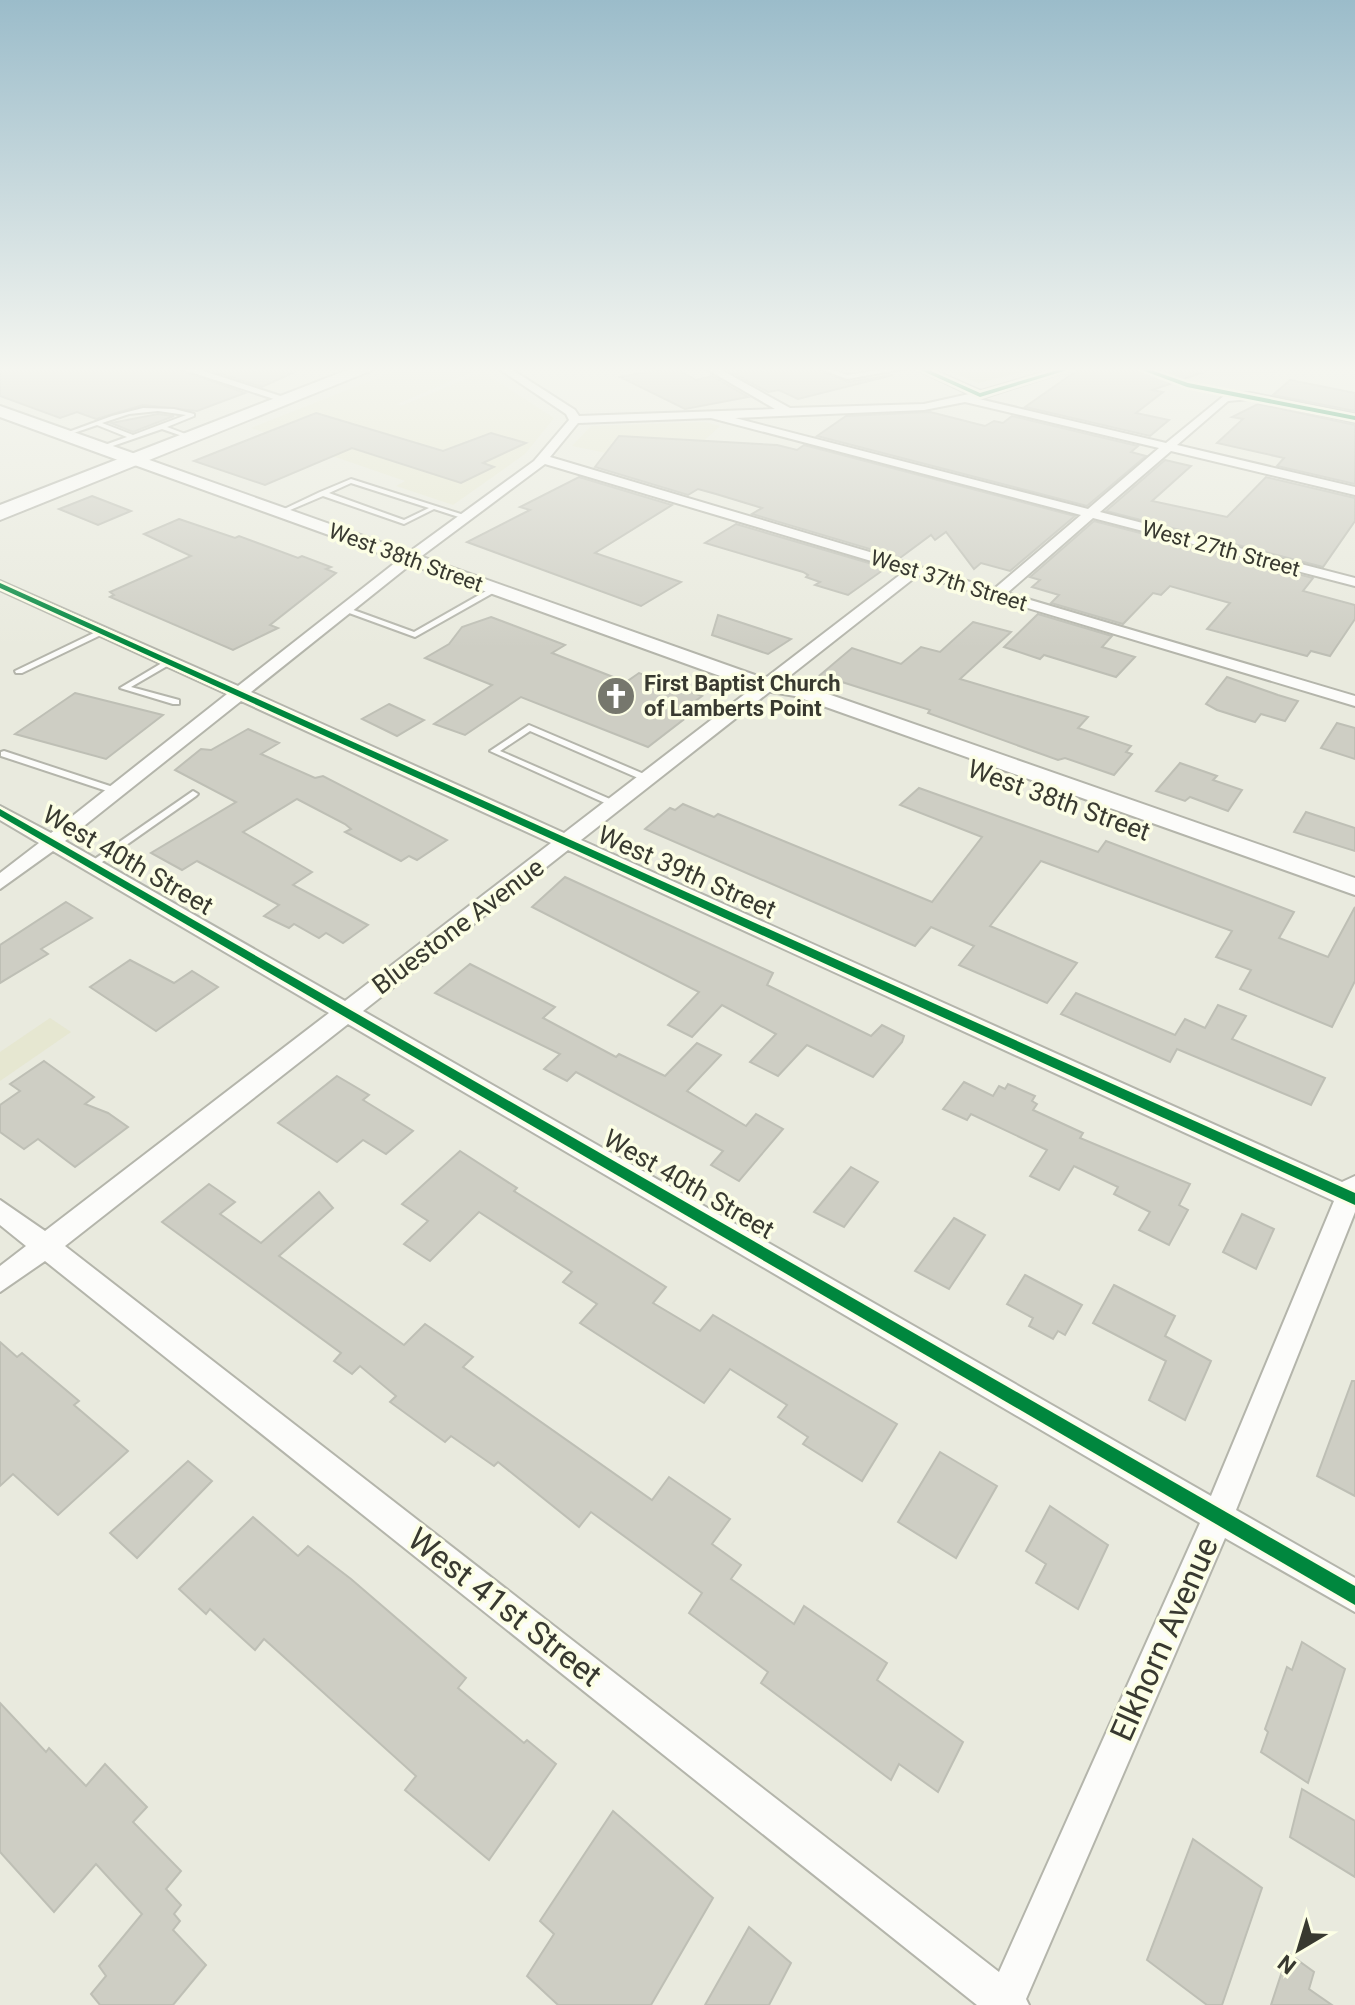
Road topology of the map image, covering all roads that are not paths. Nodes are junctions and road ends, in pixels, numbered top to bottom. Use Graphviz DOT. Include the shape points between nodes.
graph roads {
  1 [pos="134,461"];
  2 [pos="137,461"];
  3 [pos="541,461"];
  4 [pos="548,461"];
  5 [pos="886,461"];
  6 [pos="1151,461"];
  7 [pos="1225,461"];
  8 [pos="1355,491"];
  9 [pos="322,493"];
  10 [pos="431,509"];
  11 [pos="281,512"];
  12 [pos="0,513"];
  13 [pos="1090,514"];
  14 [pos="465,517"];
  15 [pos="410,558"];
  16 [pos="916,570"];
  17 [pos="1355,582"];
  18 [pos="0,585"];
  19 [pos="496,589"];
  20 [pos="997,594"];
  21 [pos="345,610"];
  22 [pos="103,632"];
  23 [pos="170,662"];
  24 [pos="19,671"];
  25 [pos="766,686"];
  26 [pos="239,694"];
  27 [pos="1355,701"];
  28 [pos="176,702"];
  29 [pos="4,754"];
  30 [pos="648,779"];
  31 [pos="116,791"];
  32 [pos="193,794"];
  33 [pos="616,805"];
  34 [pos="0,812"];
  35 [pos="51,842"];
  36 [pos="569,842"];
  37 [pos="92,865"];
  38 [pos="0,883"];
  39 [pos="1355,887"];
  40 [pos="1355,907"];
  41 [pos="346,1011"];
  42 [pos="1353,1192"];
  43 [pos="0,1210"];
  44 [pos="46,1246"];
  45 [pos="0,1281"];
  46 [pos="1218,1517"];
  47 [pos="1355,1596"];
  48 [pos="1006,2004"];
  1 -- 12 [label="main road"];
  2 -- 11 [label="street, West 38th Street"];
  3 -- 14 [label="street"];
  4 -- 16 [label="street, West 37th Street"];
  5 -- 13 [label="street, West 27th Street"];
  6 -- 13 [label="street"];
  7 -- 8 [label="street"];
  9 -- 10 [label="lane" via="351,481"];
  9 -- 10 [label="lane" via="404,522"];
  9 -- 11 [label="lane"];
  10 -- 14 [label="lane"];
  11 -- 15 [label="street, West 38th Street"];
  13 -- 17 [label="street, West 27th Street"];
  13 -- 20 [label="street"];
  14 -- 15 [label="street"];
  15 -- 19 [label="street, West 38th Street"];
  15 -- 21 [label="street"];
  16 -- 20 [label="street, West 37th Street"];
  16 -- 25 [label="street, Bluestone Avenue"];
  18 -- 22 [label="street, West 39th Street"];
  19 -- 21 [label="lane" via="415,635"];
  19 -- 25 [label="street, West 38th Street"];
  20 -- 27 [label="street, West 37th Street"];
  21 -- 26 [label="street"];
  22 -- 23 [label="street, West 39th Street"];
  22 -- 24 [label="lane"];
  23 -- 26 [label="street, West 39th Street"];
  23 -- 28 [label="lane" via="124,688"];
  25 -- 30 [label="street, Bluestone Avenue"];
  25 -- 39 [label="street, West 38th Street" via="798,690"];
  25 -- 40 [label="street, West 38th Street" via="783,700"];
  26 -- 31 [label="street"];
  26 -- 36 [label="street, West 39th Street"];
  29 -- 31 [label="lane"];
  30 -- 33 [label="street, Bluestone Avenue"];
  30 -- 33 [label="lane" via="529,728 494,751"];
  31 -- 35 [label="street"];
  32 -- 37 [label="lane"];
  33 -- 36 [label="street, Bluestone Avenue"];
  34 -- 35 [label="street, West 40th Street"];
  35 -- 37 [label="street, West 40th Street"];
  35 -- 38 [label="street"];
  36 -- 41 [label="street, Bluestone Avenue"];
  36 -- 42 [label="street, West 39th Street"];
  37 -- 41 [label="street, West 40th Street"];
  41 -- 44 [label="street, Bluestone Avenue"];
  41 -- 46 [label="street, West 40th Street"];
  42 -- 46 [label="street, Elkhorn Avenue"];
  43 -- 44 [label="street, West 41st Street"];
  44 -- 45 [label="street, Bluestone Avenue"];
  44 -- 48 [label="street, West 41st Street"];
  46 -- 47 [label="street, West 40th Street"];
  46 -- 48 [label="street, Elkhorn Avenue"];
}
